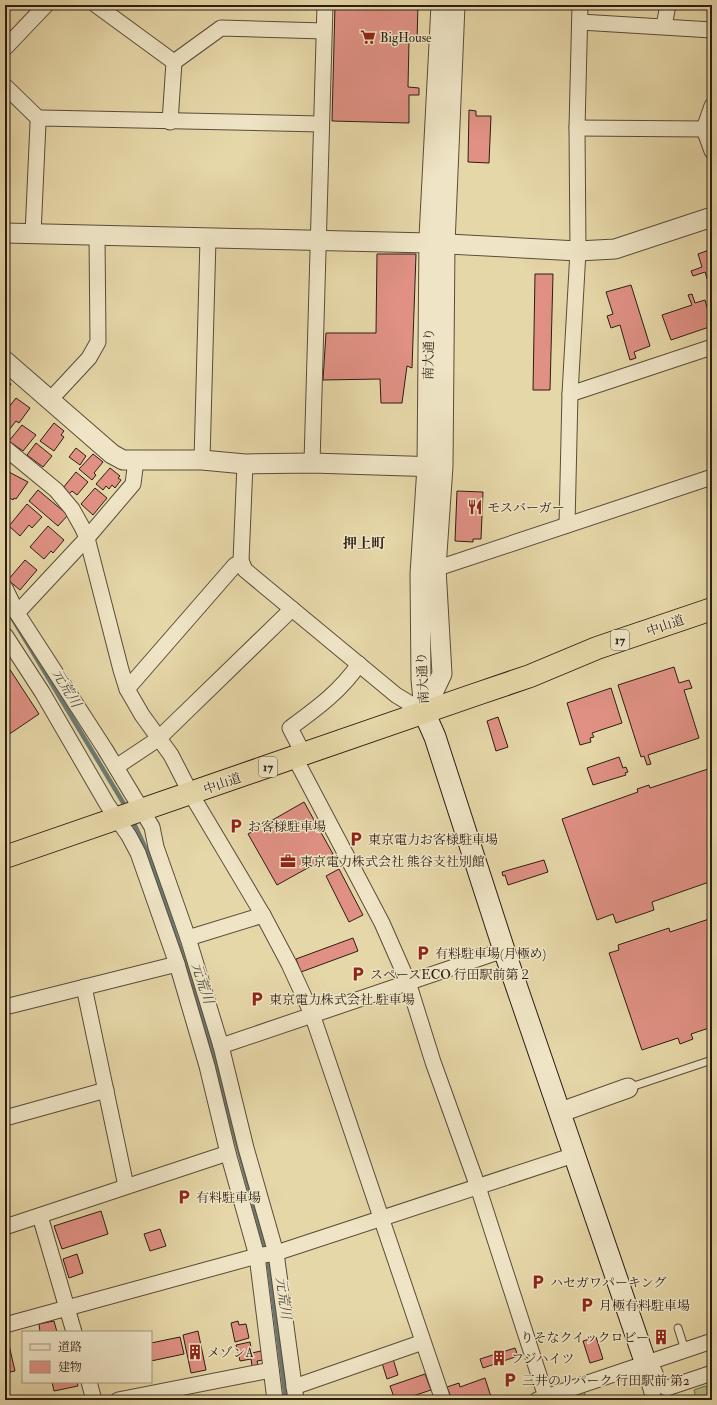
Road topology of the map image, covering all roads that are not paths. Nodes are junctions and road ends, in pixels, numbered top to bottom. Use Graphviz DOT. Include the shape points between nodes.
graph roads {
  1 [pos="46,5"];
  2 [pos="96,5"];
  3 [pos="326,5"];
  4 [pos="441,5"];
  5 [pos="455,5"];
  6 [pos="580,5"];
  7 [pos="668,5"];
  8 [pos="580,22"];
  9 [pos="664,26"];
  10 [pos="712,30"];
  11 [pos="324,31"];
  12 [pos="5,48"];
  13 [pos="174,62"];
  14 [pos="5,86"];
  15 [pos="712,106"];
  16 [pos="40,120"];
  17 [pos="170,122"];
  18 [pos="321,124"];
  19 [pos="577,128"];
  20 [pos="704,129"];
  21 [pos="712,151"];
  22 [pos="712,217"];
  23 [pos="5,233"];
  24 [pos="34,234"];
  25 [pos="97,236"];
  26 [pos="208,239"];
  27 [pos="318,241"];
  28 [pos="437,244"];
  29 [pos="578,251"];
  30 [pos="712,347"];
  31 [pos="5,361"];
  32 [pos="570,394"];
  33 [pos="49,401"];
  34 [pos="5,448"];
  35 [pos="136,460"];
  36 [pos="202,460"];
  37 [pos="312,463"];
  38 [pos="245,464"];
  39 [pos="435,467"];
  40 [pos="712,477"];
  41 [pos="567,525"];
  42 [pos="87,538"];
  43 [pos="242,563"];
  44 [pos="428,571"];
  45 [pos="5,588"];
  46 [pos="292,609"];
  47 [pos="712,609"];
  48 [pos="18,613"];
  49 [pos="712,625"];
  50 [pos="5,635"];
  51 [pos="359,664"];
  52 [pos="530,676"];
  53 [pos="127,689"];
  54 [pos="424,712"];
  55 [pos="158,739"];
  56 [pos="300,756"];
  57 [pos="116,767"];
  58 [pos="191,794"];
  59 [pos="142,811"];
  60 [pos="118,819"];
  61 [pos="5,857"];
  62 [pos="263,915"];
  63 [pos="188,938"];
  64 [pos="504,950"];
  65 [pos="177,964"];
  66 [pos="408,982"];
  67 [pos="84,987"];
  68 [pos="5,1007"];
  69 [pos="312,1014"];
  70 [pos="221,1046"];
  71 [pos="712,1060"];
  72 [pos="628,1088"];
  73 [pos="106,1090"];
  74 [pos="561,1112"];
  75 [pos="5,1118"];
  76 [pos="228,1153"];
  77 [pos="574,1155"];
  78 [pos="126,1186"];
  79 [pos="478,1187"];
  80 [pos="40,1216"];
  81 [pos="382,1219"];
  82 [pos="5,1227"];
  83 [pos="276,1253"];
  84 [pos="257,1256"];
  85 [pos="67,1309"];
  86 [pos="5,1325"];
  87 [pos="678,1328"];
  88 [pos="74,1331"];
  89 [pos="712,1341"];
  90 [pos="423,1342"];
  91 [pos="685,1350"];
  92 [pos="646,1364"];
  93 [pos="272,1370"];
  94 [pos="712,1373"];
  95 [pos="89,1383"];
  96 [pos="295,1393"];
  97 [pos="544,1399"];
  98 [pos="94,1400"];
  99 [pos="118,1400"];
  100 [pos="275,1400"];
  101 [pos="443,1400"];
  102 [pos="654,1400"];
  1 -- 12 [label="street"];
  2 -- 13 [label="street"];
  3 -- 11 [label="street"];
  4 -- 28 [label="street, 南大通り"];
  5 -- 28 [label="street, 南大通り"];
  6 -- 8 [label="street"];
  7 -- 9 [label="street"];
  8 -- 9 [label="street"];
  8 -- 19 [label="street"];
  9 -- 10 [label="street"];
  11 -- 13 [label="street" via="221,28"];
  11 -- 18 [label="street"];
  13 -- 17 [label="street"];
  14 -- 16 [label="street"];
  15 -- 20 [label="street"];
  16 -- 17 [label="street" via="42,118"];
  16 -- 24 [label="street"];
  17 -- 18 [label="street"];
  18 -- 27 [label="street"];
  19 -- 20 [label="street"];
  19 -- 29 [label="street"];
  20 -- 21 [label="street"];
  22 -- 29 [label="street" via="615,249"];
  23 -- 24 [label="street"];
  24 -- 25 [label="street"];
  25 -- 26 [label="street"];
  25 -- 33 [label="street" via="98,342 89,358"];
  26 -- 27 [label="street"];
  26 -- 36 [label="street"];
  27 -- 28 [label="street"];
  27 -- 37 [label="street"];
  28 -- 29 [label="street"];
  28 -- 39 [label="street, 南大通り"];
  29 -- 32 [label="street"];
  30 -- 32 [label="street"];
  31 -- 33 [label="street"];
  32 -- 41 [label="street"];
  33 -- 35 [label="street" via="112,454 123,460"];
  34 -- 42 [label="street" via="56,490 72,509"];
  35 -- 36 [label="street"];
  35 -- 42 [label="street" via="133,484"];
  36 -- 38 [label="street"];
  37 -- 38 [label="street"];
  37 -- 39 [label="street"];
  38 -- 43 [label="street"];
  39 -- 44 [label="street, 南大通り"];
  40 -- 41 [label="street"];
  41 -- 44 [label="street"];
  42 -- 48 [label="street"];
  42 -- 53 [label="street"];
  43 -- 46 [label="street" via="245,570"];
  43 -- 53 [label="street" via="235,565"];
  44 -- 54 [label="street, 南大通り" via="421,679"];
  45 -- 48 [label="street"];
  46 -- 51 [label="street"];
  46 -- 55 [label="street"];
  47 -- 52 [label="highway, 中山道 / 17" via="597,648"];
  48 -- 57 [label="street"];
  49 -- 52 [label="highway, 中山道 / 17" via="602,661"];
  50 -- 60 [label="street"];
  51 -- 54 [label="street" via="396,695"];
  51 -- 56 [label="street" via="328,700 290,728"];
  52 -- 54 [label="highway, 中山道 / 17"];
  53 -- 55 [label="street"];
  54 -- 56 [label="highway, 中山道 / 17"];
  54 -- 64 [label="main road"];
  55 -- 57 [label="street"];
  55 -- 58 [label="street" via="171,755"];
  56 -- 58 [label="highway, 中山道 / 17"];
  56 -- 66 [label="street"];
  57 -- 59 [label="street"];
  58 -- 59 [label="highway, 中山道 / 17"];
  58 -- 62 [label="street"];
  59 -- 60 [label="highway, 中山道 / 17"];
  59 -- 63 [label="street" via="152,827 156,847"];
  60 -- 61 [label="highway, 中山道 / 17"];
  60 -- 65 [label="street" via="138,853"];
  62 -- 63 [label="street"];
  62 -- 69 [label="street"];
  63 -- 70 [label="street"];
  64 -- 66 [label="street"];
  64 -- 74 [label="main road"];
  65 -- 67 [label="street"];
  65 -- 76 [label="street" via="207,1066"];
  66 -- 69 [label="street"];
  66 -- 79 [label="street" via="433,1062"];
  67 -- 68 [label="street"];
  67 -- 73 [label="street"];
  69 -- 70 [label="street"];
  69 -- 81 [label="street"];
  70 -- 83 [label="street" via="246,1148"];
  71 -- 72 [label="lane"];
  72 -- 74 [label="street"];
  73 -- 75 [label="street"];
  73 -- 78 [label="street"];
  74 -- 77 [label="main road"];
  76 -- 78 [label="street"];
  76 -- 84 [label="street"];
  77 -- 79 [label="street"];
  77 -- 92 [label="main road"];
  78 -- 80 [label="street"];
  79 -- 81 [label="street"];
  79 -- 97 [label="street"];
  80 -- 82 [label="street"];
  80 -- 85 [label="street"];
  81 -- 83 [label="street"];
  81 -- 90 [label="street"];
  83 -- 84 [label="street"];
  83 -- 96 [label="street"];
  84 -- 85 [label="street"];
  84 -- 93 [label="street"];
  85 -- 86 [label="street"];
  85 -- 88 [label="street"];
  87 -- 91 [label="lane"];
  89 -- 91 [label="street"];
  90 -- 96 [label="street"];
  90 -- 101 [label="street"];
  91 -- 92 [label="street"];
  92 -- 94 [label="street" via="654,1371 659,1384 667,1388"];
  92 -- 97 [label="street"];
  92 -- 102 [label="street" via="646,1375"];
  93 -- 99 [label="street"];
  93 -- 100 [label="street"];
  95 -- 98 [label="street"];
}
